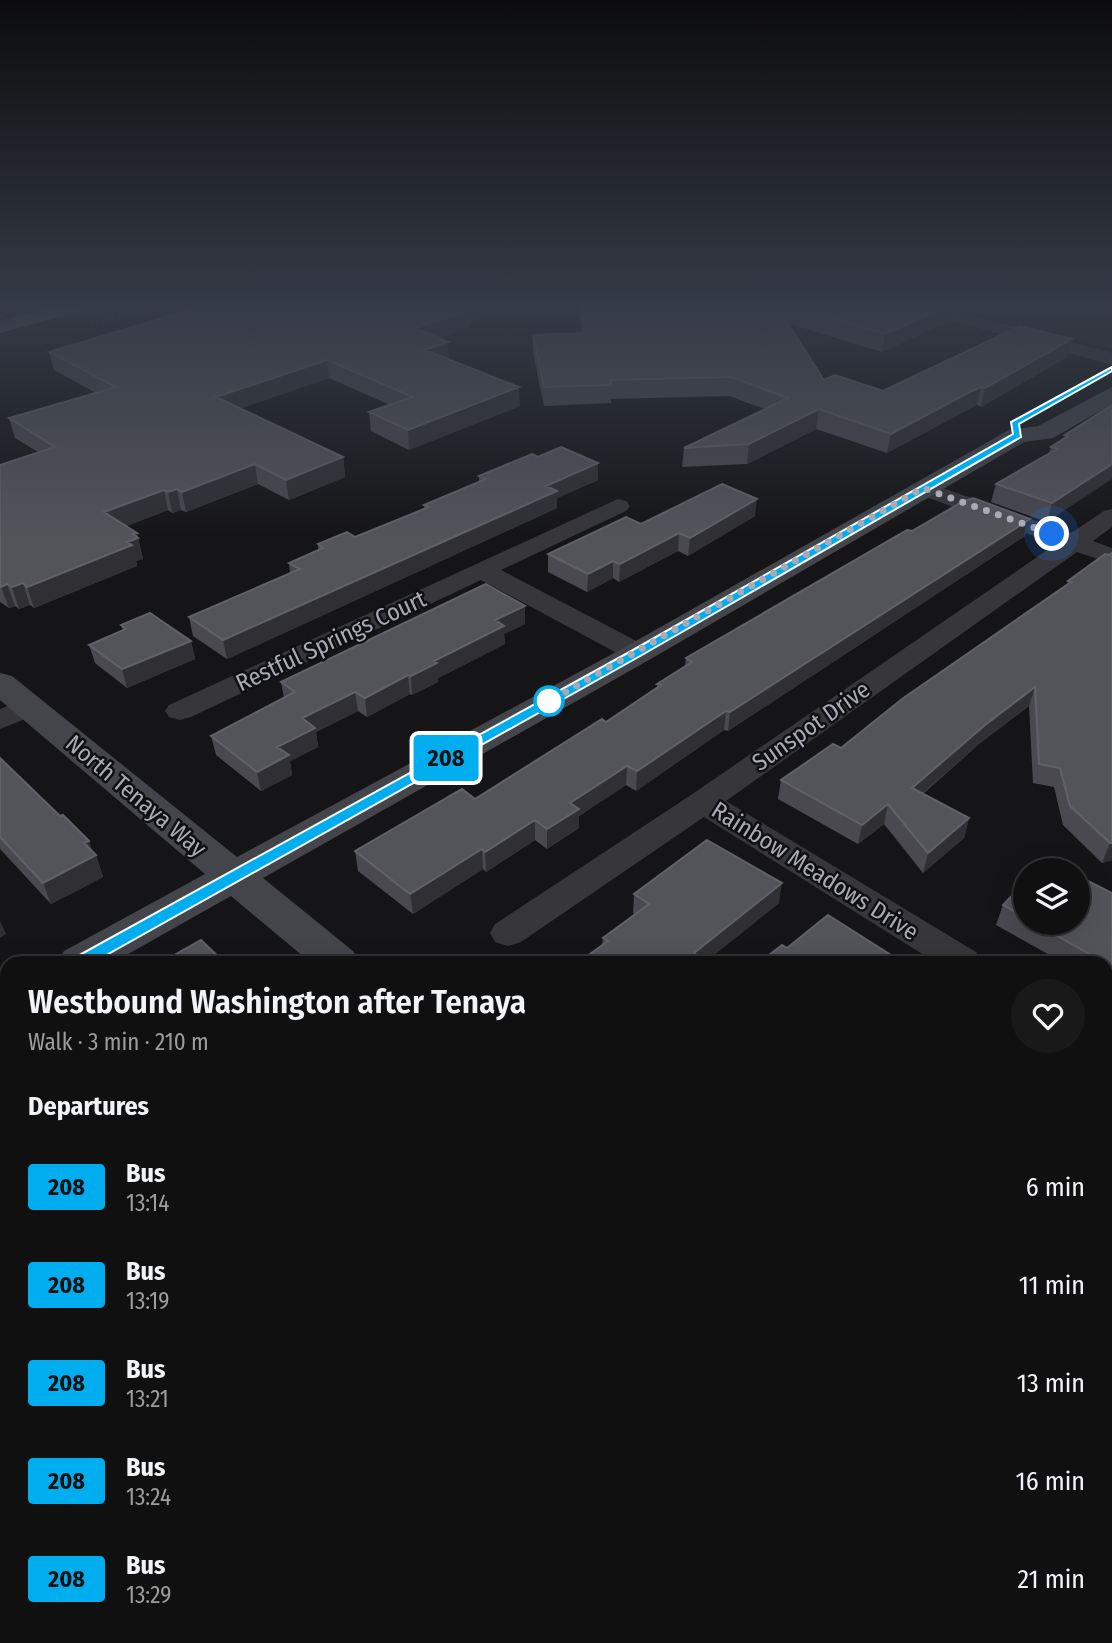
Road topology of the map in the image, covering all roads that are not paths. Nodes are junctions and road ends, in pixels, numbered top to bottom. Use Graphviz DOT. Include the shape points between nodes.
graph roads {
  1 [pos="1086,384"];
  2 [pos="1112,394"];
  3 [pos="1018,435"];
  4 [pos="923,488"];
  5 [pos="618,506"];
  6 [pos="1112,516"];
  7 [pos="1074,542"];
  8 [pos="1112,556"];
  9 [pos="482,570"];
  10 [pos="638,653"];
  11 [pos="0,683"];
  12 [pos="180,711"];
  13 [pos="14,713"];
  14 [pos="703,802"];
  15 [pos="233,876"];
  16 [pos="508,933"];
  17 [pos="90,956"];
  18 [pos="331,956"];
  19 [pos="953,956"];
  1 -- 3 [label="main road" via="1014,424"];
  2 -- 3 [label="main road" via="1044,433"];
  3 -- 4 [label="main road"];
  4 -- 7 [label="street"];
  4 -- 10 [label="main road"];
  5 -- 9 [label="street, Restful Springs Court"];
  6 -- 7 [label="street, Sunspot Drive"];
  7 -- 8 [label="street"];
  7 -- 14 [label="street, Sunspot Drive"];
  9 -- 10 [label="street"];
  9 -- 12 [label="street, Restful Springs Court"];
  10 -- 15 [label="main road"];
  11 -- 13 [label="main road, North Tenaya Way"];
  13 -- 15 [label="main road, North Tenaya Way"];
  14 -- 16 [label="street, Sunspot Drive"];
  14 -- 19 [label="street, Rainbow Meadows Drive"];
  15 -- 17 [label="main road"];
  15 -- 18 [label="main road, North Tenaya Way"];
}
